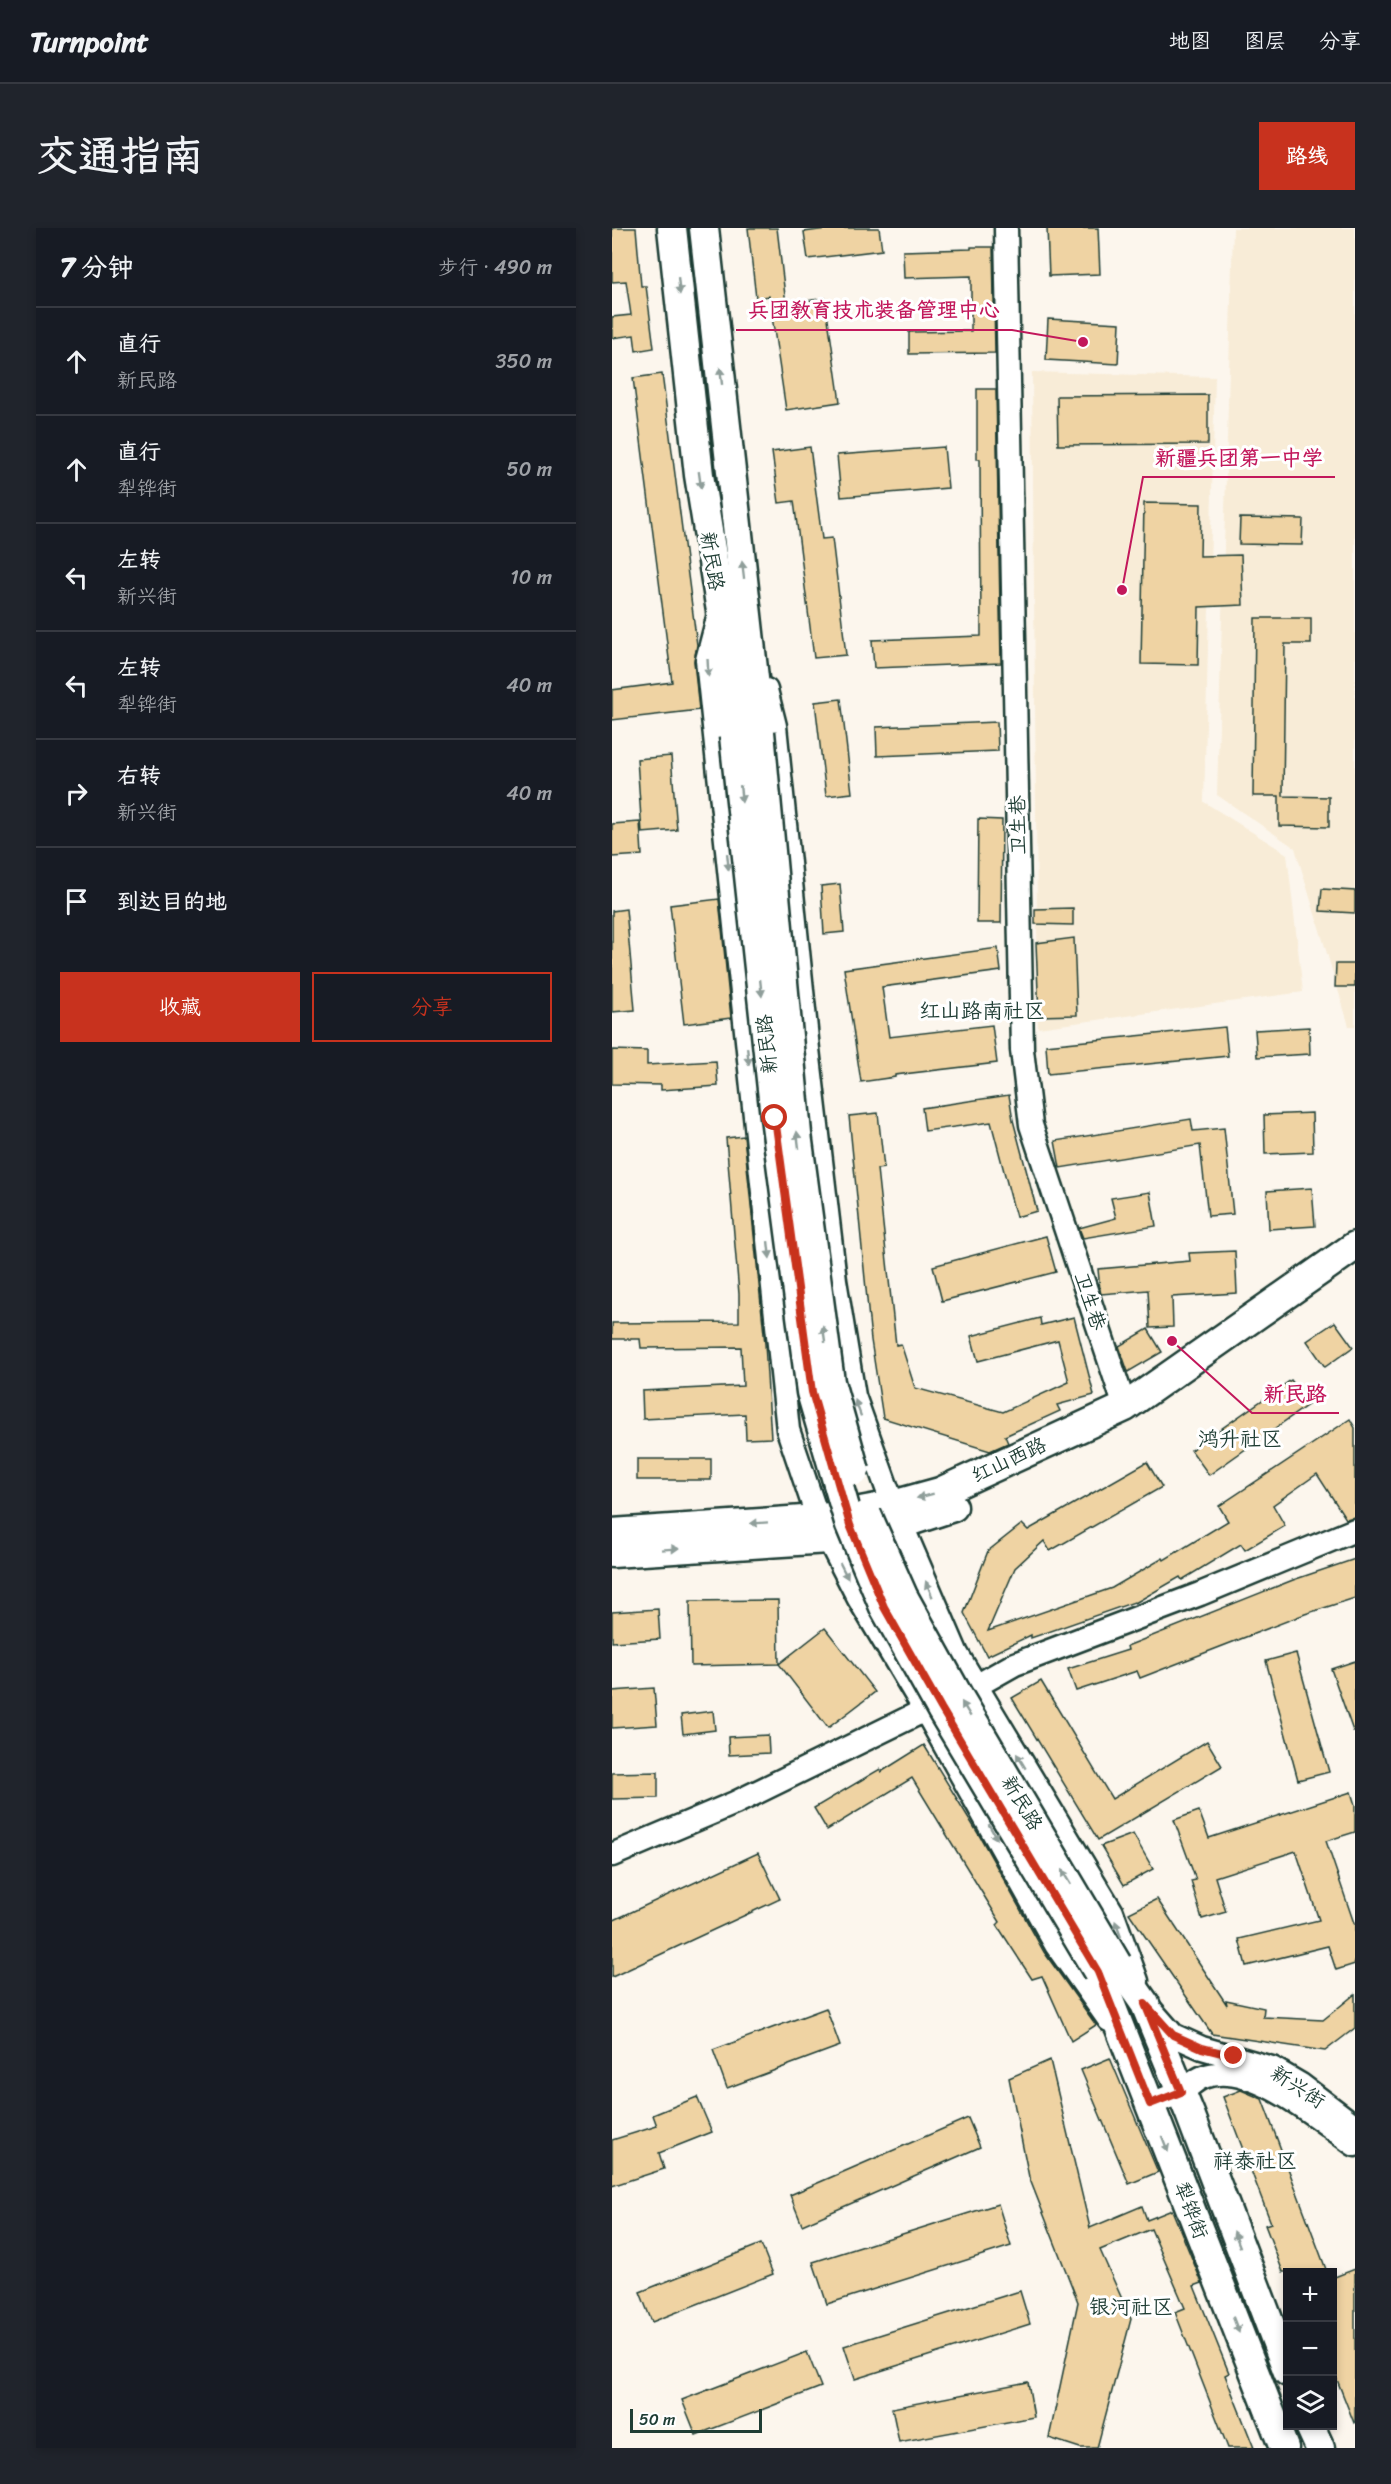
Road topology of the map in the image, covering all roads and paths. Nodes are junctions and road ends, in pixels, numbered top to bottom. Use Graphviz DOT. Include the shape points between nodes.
graph roads {
  1 [pos="672,228"];
  2 [pos="704,228"];
  3 [pos="1006,228"];
  4 [pos="721,611"];
  5 [pos="748,615"];
  6 [pos="747,734"];
  7 [pos="1355,1246"];
  8 [pos="1355,1267"];
  9 [pos="1125,1407"];
  10 [pos="897,1515"];
  11 [pos="823,1529"];
  12 [pos="1355,1530"];
  13 [pos="612,1533"];
  14 [pos="612,1553"];
  15 [pos="976,1686"];
  16 [pos="925,1710"];
  17 [pos="612,1855"];
  18 [pos="1107,1968"];
  19 [pos="1145,2004"];
  20 [pos="1125,2043"];
  21 [pos="1181,2092"];
  22 [pos="1150,2104"];
  23 [pos="1355,2126"];
  24 [pos="1355,2145"];
  25 [pos="1283,2361"];
  26 [pos="1312,2430"];
  27 [pos="1284,2448"];
  28 [pos="1320,2448"];
  1 -- 4 [label="main road, 新民路, one-way" via="699,476"];
  5 -- 2 [label="main road, 新民路, one-way"];
  3 -- 9 [label="street, 卫生巷" via="1022,1050 1031,1125"];
  4 -- 6 [label="main road, 新民路"];
  4 -- 11 [label="street, one-way" via="707,660 788,1430"];
  5 -- 6 [label="main road, 新民路"];
  10 -- 5 [label="street, one-way" via="854,1396 814,1107 775,726"];
  6 -- 18 [label="main road, 新民路, bridge" via="830,1382 868,1519 903,1596"];
  7 -- 9 [label="main road, 红山西路"];
  8 -- 10 [label="main road, 红山西路" via="1130,1420 947,1510"];
  9 -- 10 [label="main road, 红山西路, one-way"];
  10 -- 11 [label="main road, 红山西路"];
  15 -- 10 [label="street, one-way" via="957,1654"];
  11 -- 13 [label="main road, 红山西路, one-way"];
  14 -- 11 [label="main road, 红山西路, one-way"];
  11 -- 16 [label="street, one-way" via="859,1599"];
  12 -- 15 [label="street" via="1015,1664"];
  19 -- 15 [label="street, one-way" via="1112,1912"];
  16 -- 17 [label="street" via="735,1803"];
  16 -- 20 [label="street, one-way" via="1056,1945"];
  18 -- 19 [label="main road, 犁铧街"];
  18 -- 20 [label="main road, 犁铧街"];
  19 -- 21 [label="main road, 犁铧街"];
  19 -- 23 [label="street, 新兴街" via="1173,2035 1202,2048 1272,2068"];
  20 -- 22 [label="main road, 犁铧街"];
  21 -- 22 [label="street, 新兴街"];
  21 -- 24 [label="street, 新兴街" via="1203,2077 1228,2073 1258,2082 1289,2098"];
  25 -- 21 [label="main road, 犁铧街, one-way"];
  22 -- 27 [label="main road, 犁铧街, one-way"];
  26 -- 28 [label="main road"];
}
